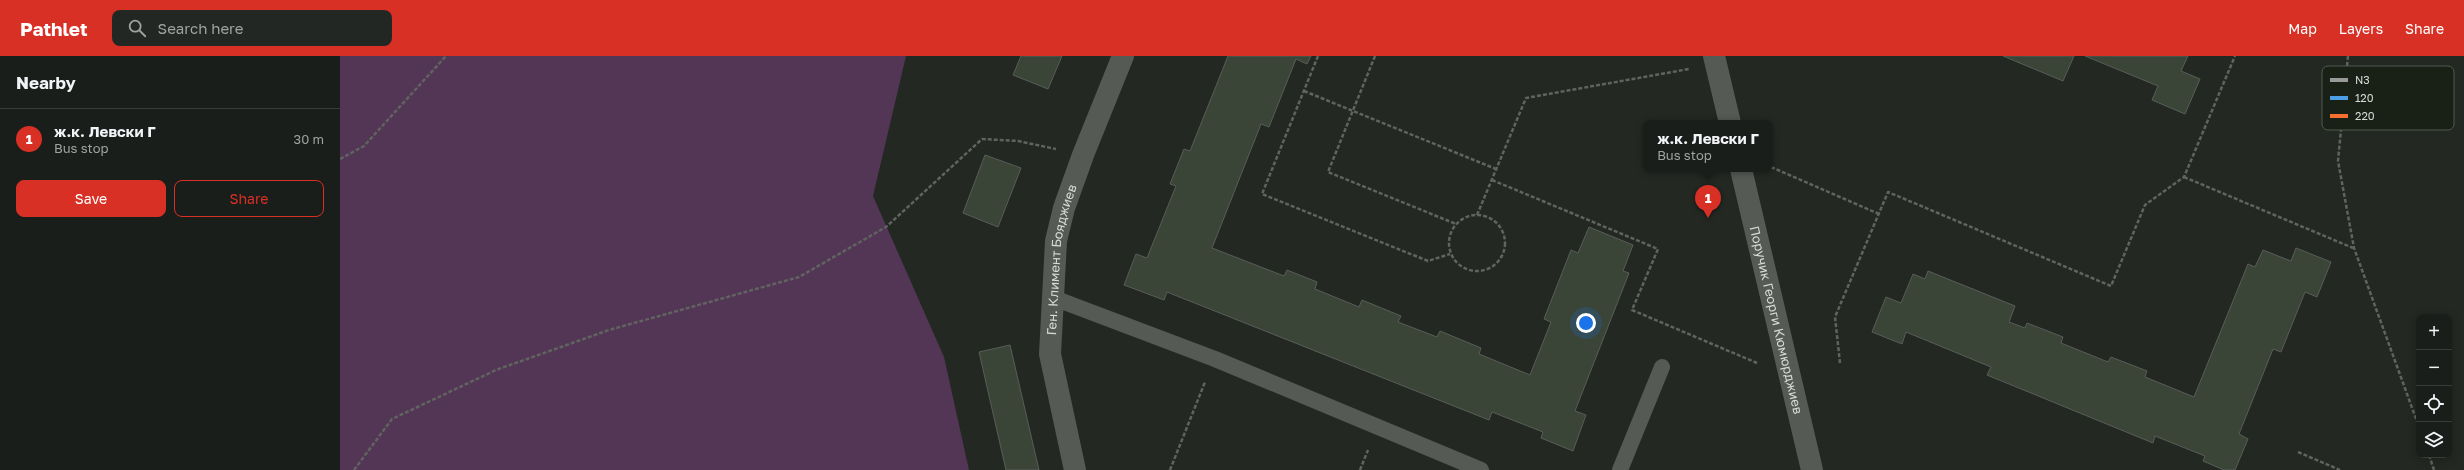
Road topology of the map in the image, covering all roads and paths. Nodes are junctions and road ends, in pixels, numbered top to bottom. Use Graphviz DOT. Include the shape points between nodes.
graph roads {
  1 [pos="446,56"];
  2 [pos="1123,56"];
  3 [pos="1318,56"];
  4 [pos="1375,56"];
  5 [pos="2235,56"];
  6 [pos="2348,56"];
  7 [pos="1715,60"];
  8 [pos="2347,66"];
  9 [pos="1304,91"];
  10 [pos="1353,112"];
  11 [pos="1729,120"];
  12 [pos="2341,130"];
  13 [pos="1083,156"];
  14 [pos="340,159"];
  15 [pos="1773,168"];
  16 [pos="1496,169"];
  17 [pos="1742,172"];
  18 [pos="2184,177"];
  19 [pos="1492,180"];
  20 [pos="1477,214"];
  21 [pos="1879,214"];
  22 [pos="1456,224"];
  23 [pos="2354,248"];
  24 [pos="1450,254"];
  25 [pos="1052,297"];
  26 [pos="1215,359"];
  27 [pos="1840,363"];
  28 [pos="1662,367"];
  29 [pos="1790,376"];
  30 [pos="2417,422"];
  31 [pos="2298,452"];
  32 [pos="2430,458"];
  33 [pos="354,470"];
  34 [pos="1075,470"];
  35 [pos="1170,470"];
  36 [pos="1481,470"];
  37 [pos="1620,470"];
  38 [pos="1812,470"];
  39 [pos="2340,470"];
  40 [pos="2434,470"];
  1 -- 14 [label="path" via="364,146"];
  2 -- 13 [label="street, Ген. Климент Бояджиев"];
  3 -- 9 [label="path"];
  4 -- 10 [label="path"];
  5 -- 18 [label="path"];
  6 -- 8 [label="path"];
  7 -- 11 [label="street"];
  7 -- 16 [label="path" via="1526,98"];
  9 -- 10 [label="path"];
  9 -- 24 [label="path" via="1262,194 1428,261"];
  10 -- 16 [label="path"];
  10 -- 22 [label="path" via="1328,172"];
  12 -- 23 [label="path" via="2338,161"];
  13 -- 25 [label="street, Ген. Климент Бояджиев" via="1064,208 1056,241"];
  13 -- 33 [label="path" via="1018,141 982,139 886,226 798,277 609,330 496,370 392,419"];
  15 -- 21 [label="path"];
  16 -- 19 [label="path"];
  17 -- 29 [label="street, Поручик Георги Кюмюрджиев"];
  18 -- 21 [label="path" via="2145,205 2111,286 1888,192"];
  18 -- 23 [label="path"];
  19 -- 20 [label="path"];
  19 -- 29 [label="path" via="1658,249 1632,310"];
  20 -- 22 [label="path" via="1466,217"];
  20 -- 24 [label="path" via="1497,223 1503,232 1506,243 1503,254 1492,266 1477,272 1466,270 1456,263"];
  21 -- 27 [label="path" via="1835,317"];
  22 -- 24 [label="path" via="1450,232"];
  23 -- 30 [label="path"];
  25 -- 26 [label="lane"];
  25 -- 34 [label="street, Ген. Климент Бояджиев" via="1050,354"];
  26 -- 35 [label="path"];
  26 -- 36 [label="lane"];
  28 -- 37 [label="lane"];
  29 -- 38 [label="street, Поручик Георги Кюмюрджиев"];
  31 -- 39 [label="path"];
  32 -- 40 [label="path"];
}
